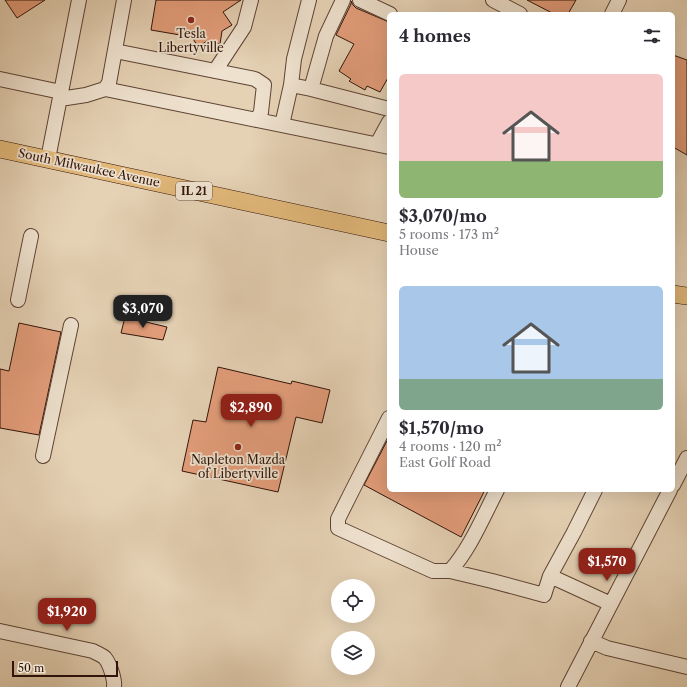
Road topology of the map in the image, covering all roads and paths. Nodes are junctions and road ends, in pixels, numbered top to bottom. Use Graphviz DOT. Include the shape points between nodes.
graph roads {
  1 [pos="67,0"];
  2 [pos="79,0"];
  3 [pos="124,0"];
  4 [pos="251,0"];
  5 [pos="309,0"];
  6 [pos="343,0"];
  7 [pos="360,0"];
  8 [pos="493,0"];
  9 [pos="619,0"];
  10 [pos="504,11"];
  11 [pos="613,12"];
  12 [pos="387,13"];
  13 [pos="76,15"];
  14 [pos="115,51"];
  15 [pos="215,71"];
  16 [pos="0,79"];
  17 [pos="291,85"];
  18 [pos="105,89"];
  19 [pos="311,89"];
  20 [pos="61,95"];
  21 [pos="387,108"];
  22 [pos="257,120"];
  23 [pos="282,125"];
  24 [pos="387,130"];
  25 [pos="383,145"];
  26 [pos="0,149"];
  27 [pos="48,159"];
  28 [pos="387,233"];
  29 [pos="31,236"];
  30 [pos="675,294"];
  31 [pos="687,296"];
  32 [pos="18,300"];
  33 [pos="72,325"];
  34 [pos="387,422"];
  35 [pos="43,456"];
  36 [pos="687,458"];
  37 [pos="675,481"];
  38 [pos="496,492"];
  39 [pos="595,492"];
  40 [pos="669,492"];
  41 [pos="450,571"];
  42 [pos="550,576"];
  43 [pos="611,604"];
  44 [pos="0,631"];
  45 [pos="592,641"];
  46 [pos="687,667"];
  47 [pos="114,687"];
  48 [pos="568,687"];
  1 -- 13 [label="street"];
  2 -- 13 [label="street"];
  3 -- 14 [label="street"];
  4 -- 15 [label="street" via="244,27"];
  5 -- 17 [label="street" via="294,59"];
  6 -- 19 [label="street" via="326,36"];
  7 -- 12 [label="street"];
  8 -- 10 [label="street"];
  9 -- 11 [label="street"];
  13 -- 20 [label="street"];
  14 -- 15 [label="street"];
  14 -- 18 [label="street" via="109,83"];
  15 -- 22 [label="street" via="255,79 264,85 261,112"];
  16 -- 20 [label="street"];
  17 -- 19 [label="street"];
  17 -- 23 [label="street"];
  18 -- 20 [label="street" via="86,95"];
  18 -- 22 [label="street"];
  19 -- 21 [label="street"];
  20 -- 27 [label="street"];
  22 -- 23 [label="street"];
  23 -- 25 [label="street"];
  24 -- 25 [label="street"];
  26 -- 27 [label="main road, South Milwaukee Avenue / IL 21"];
  27 -- 28 [label="main road, South Milwaukee Avenue / IL 21"];
  29 -- 32 [label="street"];
  30 -- 31 [label="main road"];
  33 -- 35 [label="street"];
  34 -- 41 [label="street" via="338,519 338,528 432,571"];
  36 -- 37 [label="street"];
  38 -- 41 [label="street" via="467,548"];
  39 -- 42 [label="street"];
  40 -- 43 [label="street"];
  41 -- 42 [label="street" via="544,595"];
  42 -- 43 [label="street"];
  43 -- 45 [label="street"];
  44 -- 47 [label="street" via="93,651 104,658 111,669"];
  45 -- 46 [label="street" via="606,648"];
  45 -- 48 [label="street"];
}
